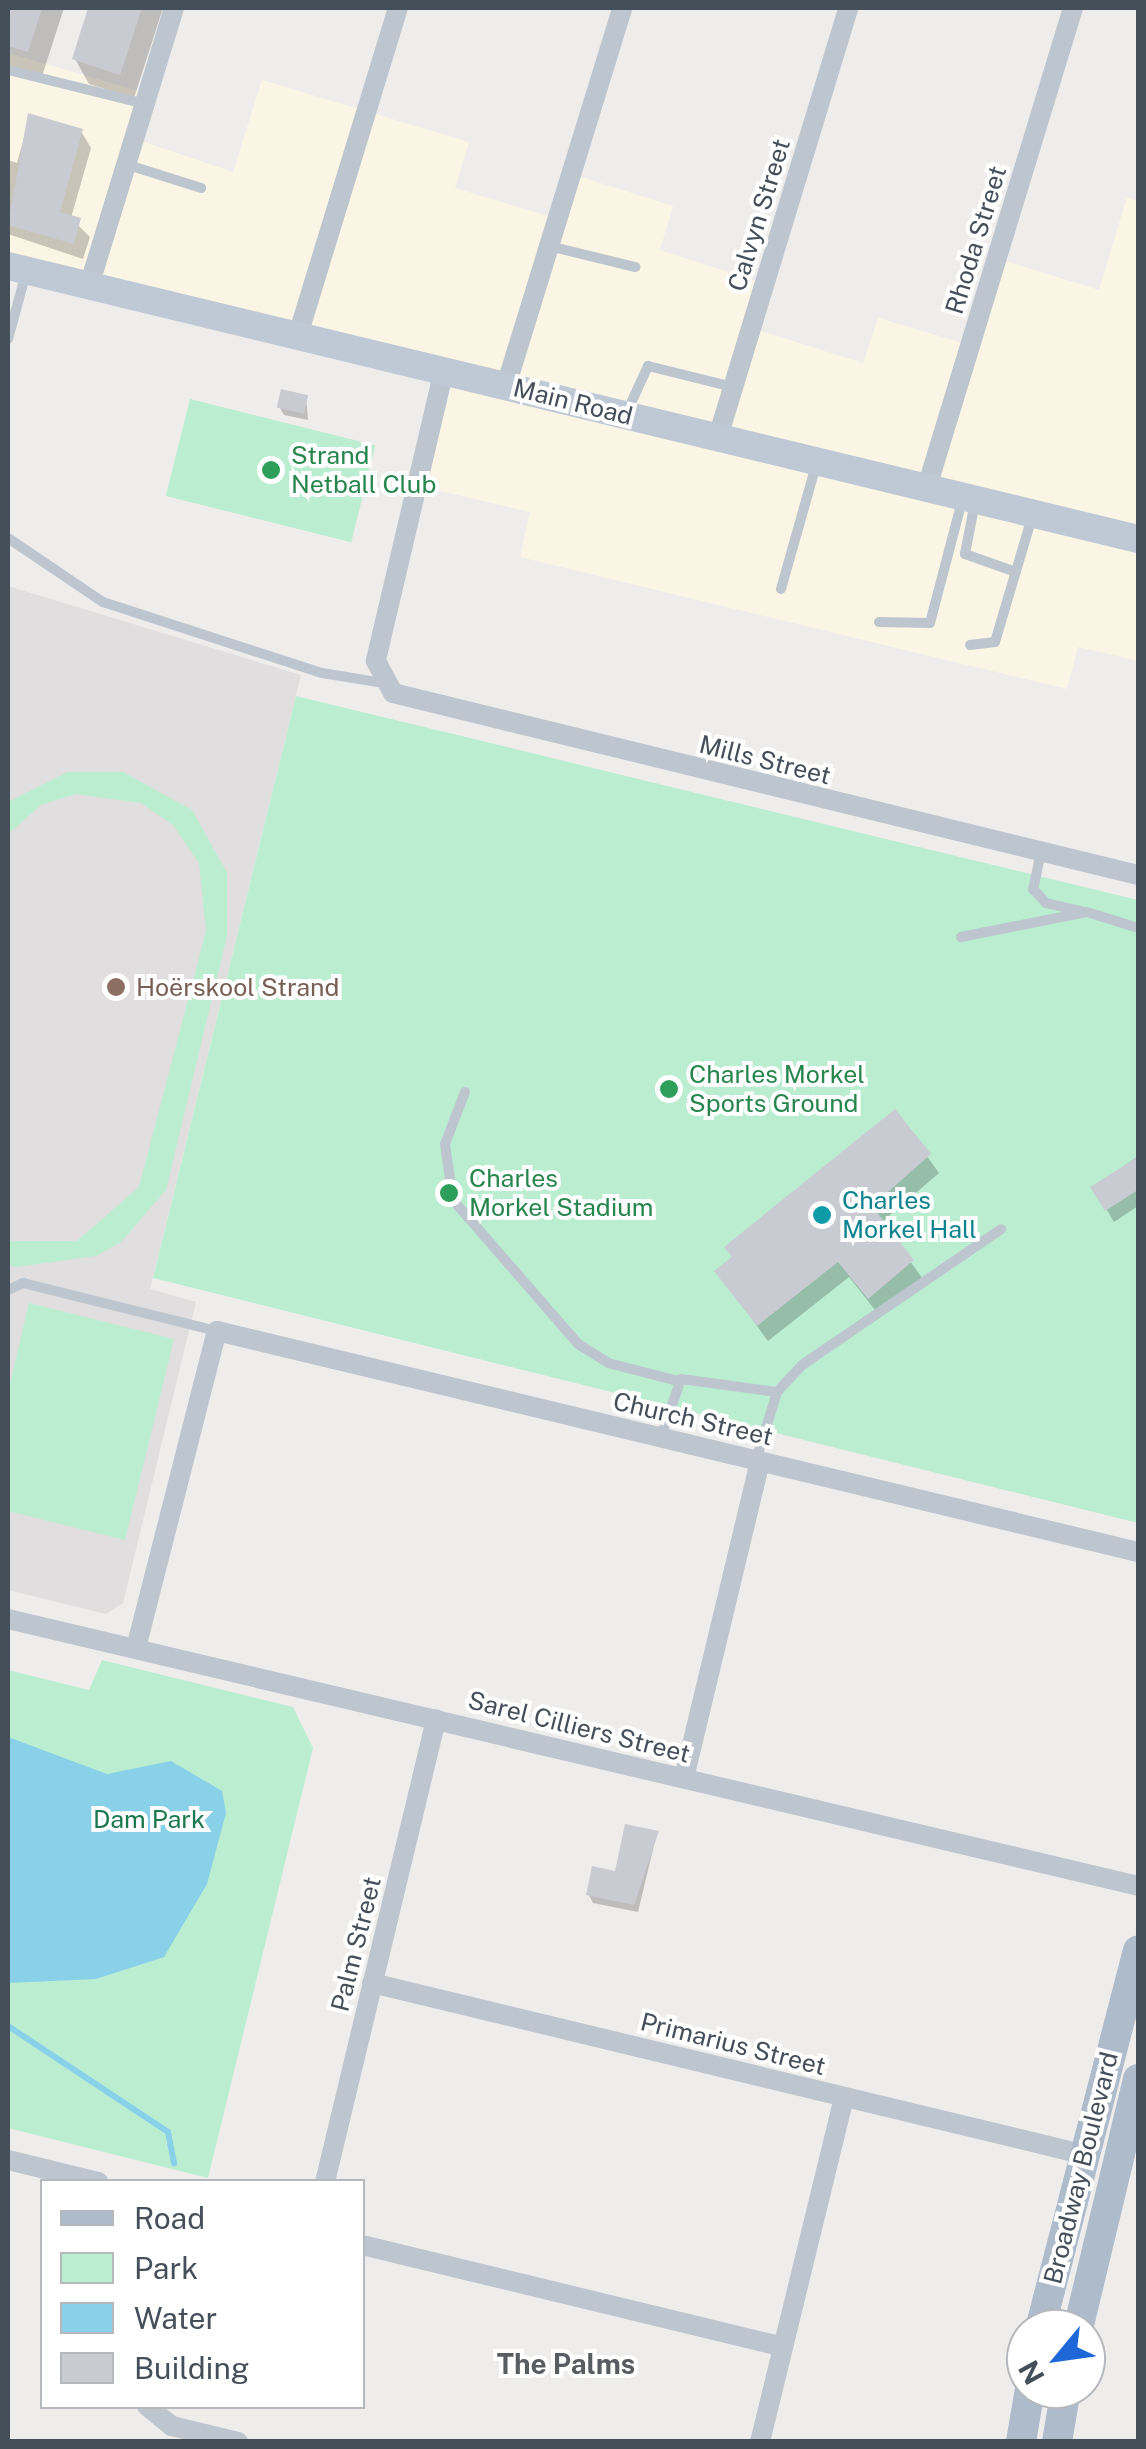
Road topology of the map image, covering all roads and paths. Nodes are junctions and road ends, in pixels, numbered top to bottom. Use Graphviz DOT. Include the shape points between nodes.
graph roads {
  1 [pos="174,8"];
  2 [pos="398,8"];
  3 [pos="622,8"];
  4 [pos="848,8"];
  5 [pos="1074,8"];
  6 [pos="8,70"];
  7 [pos="144,104"];
  8 [pos="124,164"];
  9 [pos="201,188"];
  10 [pos="550,246"];
  11 [pos="635,267"];
  12 [pos="17,268"];
  13 [pos="89,286"];
  14 [pos="298,335"];
  15 [pos="8,339"];
  16 [pos="444,370"];
  17 [pos="506,386"];
  18 [pos="733,388"];
  19 [pos="625,414"];
  20 [pos="718,437"];
  21 [pos="818,461"];
  22 [pos="927,487"];
  23 [pos="970,498"];
  24 [pos="1033,513"];
  25 [pos="1138,536"];
  26 [pos="8,538"];
  27 [pos="1016,572"];
  28 [pos="781,589"];
  29 [pos="879,622"];
  30 [pos="970,645"];
  31 [pos="384,683"];
  32 [pos="1040,852"];
  33 [pos="1138,876"];
  34 [pos="1087,912"];
  35 [pos="1138,928"];
  36 [pos="960,937"];
  37 [pos="465,1092"];
  38 [pos="1001,1228"];
  39 [pos="8,1290"];
  40 [pos="226,1333"];
  41 [pos="678,1381"];
  42 [pos="777,1392"];
  43 [pos="660,1437"];
  44 [pos="758,1460"];
  45 [pos="1138,1552"];
  46 [pos="8,1618"];
  47 [pos="136,1648"];
  48 [pos="436,1718"];
  49 [pos="684,1778"];
  50 [pos="1138,1886"];
  51 [pos="1138,1950"];
  52 [pos="372,1983"];
  53 [pos="1138,2079"];
  54 [pos="844,2097"];
  55 [pos="1082,2154"];
  56 [pos="8,2160"];
  57 [pos="86,2179"];
  58 [pos="326,2179"];
  59 [pos="365,2246"];
  60 [pos="1045,2309"];
  61 [pos="1083,2309"];
  62 [pos="783,2347"];
  63 [pos="151,2409"];
  64 [pos="1027,2409"];
  65 [pos="1062,2409"];
  66 [pos="238,2442"];
  67 [pos="760,2442"];
  68 [pos="1021,2442"];
  69 [pos="1056,2442"];
  1 -- 7 [label="street"];
  2 -- 14 [label="street"];
  3 -- 10 [label="street"];
  4 -- 18 [label="street, Calvyn Street"];
  5 -- 22 [label="street, Rhoda Street"];
  6 -- 7 [label="lane"];
  7 -- 8 [label="street"];
  8 -- 9 [label="lane"];
  8 -- 13 [label="street"];
  10 -- 11 [label="lane"];
  10 -- 17 [label="street"];
  12 -- 13 [label="main road, Main Road"];
  12 -- 15 [label="lane"];
  13 -- 14 [label="main road, Main Road"];
  14 -- 16 [label="main road, Main Road"];
  16 -- 17 [label="main road, Main Road"];
  16 -- 31 [label="street" via="376,660"];
  17 -- 19 [label="main road, Main Road"];
  18 -- 19 [label="lane" via="648,366"];
  18 -- 20 [label="street, Calvyn Street"];
  19 -- 20 [label="main road, Main Road"];
  20 -- 21 [label="main road, Main Road"];
  21 -- 22 [label="main road, Main Road"];
  21 -- 28 [label="lane"];
  22 -- 23 [label="main road, Main Road"];
  23 -- 24 [label="main road, Main Road"];
  23 -- 27 [label="lane" via="965,554"];
  23 -- 29 [label="lane" via="930,622"];
  24 -- 25 [label="main road, Main Road"];
  24 -- 27 [label="lane"];
  26 -- 31 [label="lane" via="103,602 322,673"];
  27 -- 30 [label="lane" via="996,642"];
  31 -- 32 [label="street, Mills Street" via="405,698"];
  32 -- 33 [label="street, Mills Street"];
  32 -- 34 [label="lane" via="1033,889 1046,904"];
  34 -- 35 [label="lane"];
  34 -- 36 [label="lane"];
  37 -- 41 [label="lane" via="445,1144 452,1200 578,1344 608,1362"];
  38 -- 42 [label="lane" via="802,1365"];
  39 -- 40 [label="lane" via="23,1283"];
  40 -- 43 [label="street, Church Street"];
  40 -- 47 [label="street"];
  41 -- 42 [label="lane"];
  41 -- 43 [label="lane"];
  42 -- 44 [label="lane"];
  43 -- 44 [label="street, Church Street"];
  44 -- 45 [label="street, Church Street"];
  44 -- 49 [label="street"];
  46 -- 47 [label="street, Sarel Cilliers Street"];
  47 -- 48 [label="street, Sarel Cilliers Street"];
  48 -- 49 [label="street, Sarel Cilliers Street"];
  48 -- 52 [label="street, Palm Street"];
  49 -- 50 [label="street, Sarel Cilliers Street"];
  51 -- 55 [label="main road, Broadway Boulevard"];
  52 -- 54 [label="street, Primarius Street"];
  52 -- 58 [label="street, Palm Street"];
  53 -- 61 [label="main road, Broadway Boulevard"];
  54 -- 55 [label="street, Primarius Street"];
  54 -- 62 [label="street"];
  55 -- 60 [label="main road, Broadway Boulevard"];
  56 -- 57 [label="street"];
  59 -- 62 [label="street"];
  62 -- 67 [label="street"];
  63 -- 66 [label="street" via="172,2426"];
  64 -- 68 [label="main road"];
  65 -- 69 [label="main road"];
}
